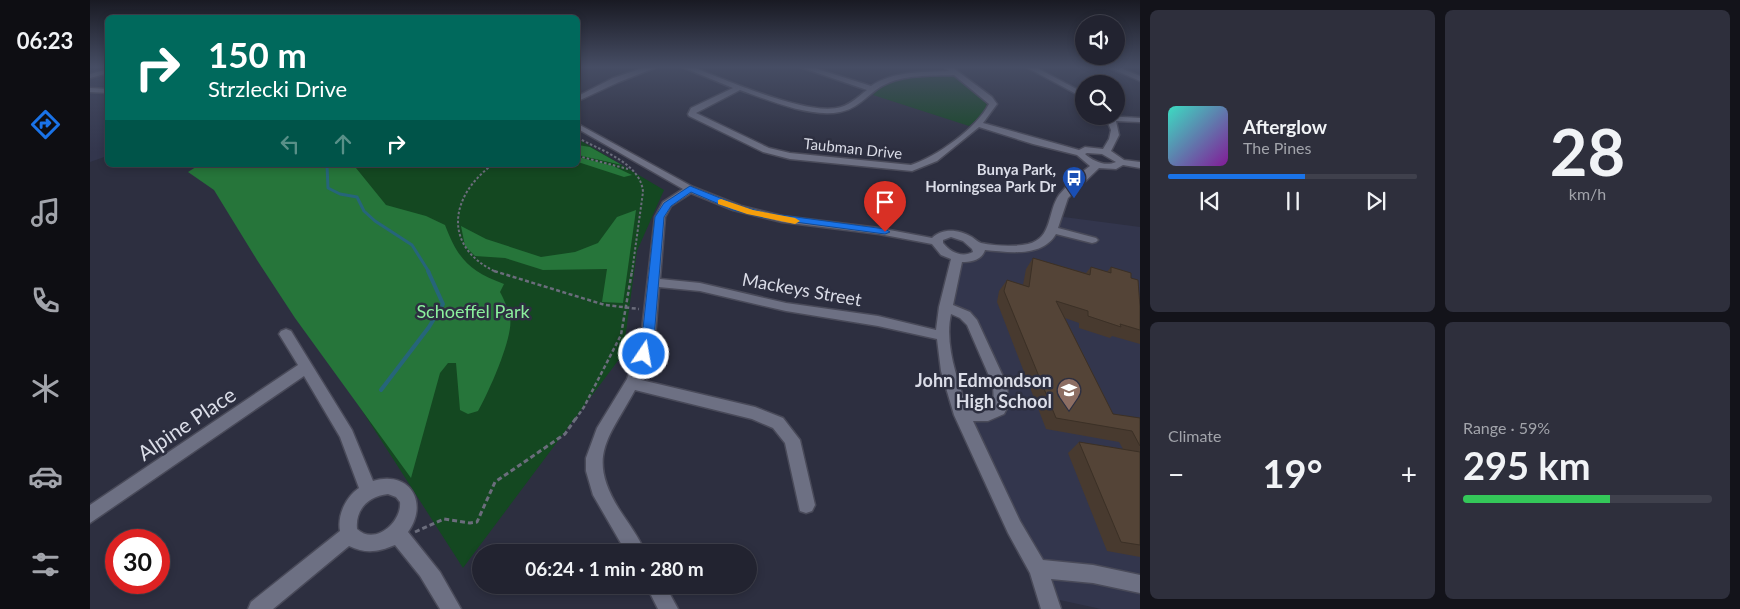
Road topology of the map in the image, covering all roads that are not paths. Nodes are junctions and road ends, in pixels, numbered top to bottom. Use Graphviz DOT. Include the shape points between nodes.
graph roads {
  1 [pos="724,95"];
  2 [pos="765,95"];
  3 [pos="867,95"];
  4 [pos="985,95"];
  5 [pos="1125,118"];
  6 [pos="1140,120"];
  7 [pos="979,124"];
  8 [pos="1113,125"];
  9 [pos="580,127"];
  10 [pos="1105,152"];
  11 [pos="1080,154"];
  12 [pos="1121,162"];
  13 [pos="1096,165"];
  14 [pos="1140,165"];
  15 [pos="690,189"];
  16 [pos="1052,230"];
  17 [pos="1092,240"];
  18 [pos="937,242"];
  19 [pos="977,246"];
  20 [pos="957,257"];
  21 [pos="653,282"];
  22 [pos="945,307"];
  23 [pos="286,334"];
  24 [pos="943,336"];
  25 [pos="306,367"];
  26 [pos="632,384"];
  27 [pos="962,415"];
  28 [pos="369,491"];
  29 [pos="806,504"];
  30 [pos="90,515"];
  31 [pos="350,534"];
  32 [pos="399,536"];
  33 [pos="631,544"];
  34 [pos="1038,570"];
  35 [pos="1140,584"];
  36 [pos="660,594"];
  37 [pos="258,609"];
  38 [pos="451,609"];
  39 [pos="668,609"];
  40 [pos="1051,609"];
  1 -- 7 [label="street, Taubman Drive" via="692,114 766,150 790,156 912,168 928,163"];
  2 -- 3 [label="street" via="830,112"];
  4 -- 7 [label="street, Taubman Drive" via="993,104 992,110"];
  5 -- 6 [label="street"];
  7 -- 11 [label="street"];
  8 -- 10 [label="street" via="1116,134"];
  9 -- 15 [label="street"];
  10 -- 11 [label="street" via="1088,149"];
  10 -- 12 [label="street"];
  11 -- 13 [label="street"];
  12 -- 13 [label="street" via="1116,166"];
  12 -- 14 [label="street"];
  13 -- 16 [label="street" via="1062,198"];
  15 -- 18 [label="street" via="765,216"];
  15 -- 21 [label="street" via="667,204 660,217"];
  16 -- 17 [label="street"];
  16 -- 19 [label="street" via="1047,240 1031,246"];
  18 -- 19 [label="street" via="942,235 951,234 966,238"];
  18 -- 20 [label="street" via="942,250"];
  19 -- 20 [label="street" via="979,252 976,256"];
  20 -- 22 [label="street"];
  21 -- 24 [label="street, Mackeys Street" via="700,287 786,307 878,321"];
  21 -- 26 [label="street" via="648,338"];
  22 -- 24 [label="street"];
  22 -- 27 [label="street" via="965,315 972,323 1002,394 1001,409 995,413"];
  23 -- 25 [label="street"];
  24 -- 27 [label="street" via="948,371"];
  25 -- 28 [label="street" via="347,435"];
  25 -- 30 [label="street, Alpine Place"];
  26 -- 29 [label="street" via="755,413 778,423 792,440"];
  26 -- 33 [label="street" via="602,429 595,446 593,466 605,502"];
  27 -- 34 [label="street" via="1014,527"];
  28 -- 31 [label="street" via="350,511 347,519"];
  28 -- 32 [label="street" via="388,486 404,492 410,506"];
  31 -- 32 [label="street" via="354,539 370,544"];
  31 -- 37 [label="street"];
  32 -- 38 [label="street" via="414,550"];
  34 -- 35 [label="street" via="1093,574"];
  34 -- 40 [label="street"];
  36 -- 39 [label="street"];
}
